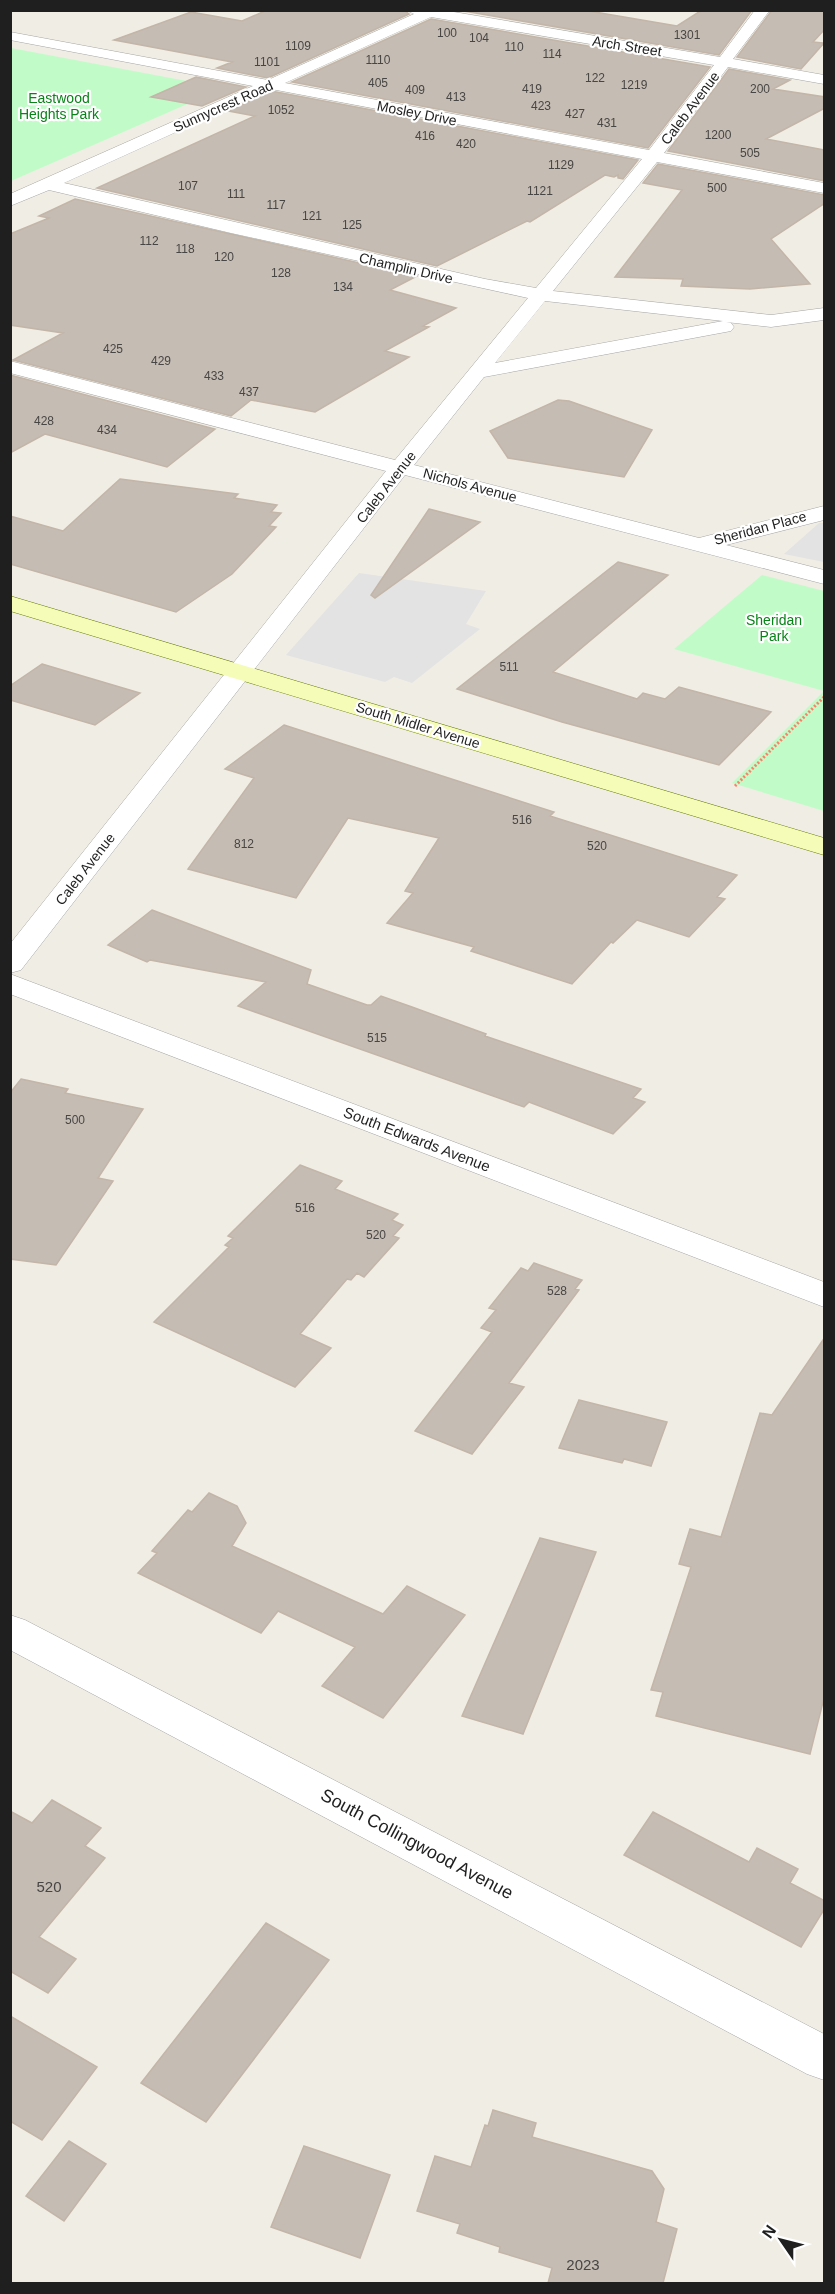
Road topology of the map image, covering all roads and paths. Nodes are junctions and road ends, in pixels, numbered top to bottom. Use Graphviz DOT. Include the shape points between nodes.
graph roads {
  1 [pos="763,10"];
  2 [pos="426,11"];
  3 [pos="10,36"];
  4 [pos="725,62"];
  5 [pos="825,80"];
  6 [pos="270,85"];
  7 [pos="653,156"];
  8 [pos="47,184"];
  9 [pos="825,188"];
  10 [pos="10,201"];
  11 [pos="542,295"];
  12 [pos="825,314"];
  13 [pos="771,321"];
  14 [pos="10,367"];
  15 [pos="479,372"];
  16 [pos="401,466"];
  17 [pos="825,513"];
  18 [pos="696,545"];
  19 [pos="825,577"];
  20 [pos="10,603"];
  21 [pos="240,672"];
  22 [pos="825,697"];
  23 [pos="709,812"];
  24 [pos="825,847"];
  25 [pos="10,964"];
  26 [pos="10,982"];
  27 [pos="825,1295"];
  28 [pos="10,1631"];
  29 [pos="825,2058"];
  1 -- 4 [label="street, Caleb Avenue"];
  2 -- 4 [label="street, Arch Street"];
  2 -- 6 [label="street, Sunnycrest Road"];
  3 -- 6 [label="street, Mosley Drive"];
  4 -- 5 [label="street, Arch Street"];
  4 -- 7 [label="street, Caleb Avenue"];
  6 -- 7 [label="street, Mosley Drive"];
  6 -- 8 [label="street, Sunnycrest Road"];
  7 -- 9 [label="street, Mosley Drive"];
  7 -- 11 [label="street, Caleb Avenue"];
  8 -- 10 [label="street, Sunnycrest Road"];
  8 -- 11 [label="street, Champlin Drive" via="254,234"];
  11 -- 13 [label="street, Champlin Drive"];
  11 -- 15 [label="street, Caleb Avenue"];
  12 -- 13 [label="street, Champlin Drive"];
  13 -- 15 [label="street, Champlin Drive"];
  14 -- 16 [label="street, Nichols Avenue"];
  15 -- 16 [label="street, Caleb Avenue"];
  16 -- 18 [label="street, Nichols Avenue"];
  16 -- 21 [label="street, Caleb Avenue"];
  17 -- 18 [label="street, Sheridan Place"];
  18 -- 19 [label="street, Nichols Avenue"];
  20 -- 21 [label="main road, South Midler Avenue"];
  21 -- 23 [label="main road, South Midler Avenue"];
  21 -- 25 [label="street, Caleb Avenue"];
  22 -- 23 [label="path"];
  23 -- 24 [label="main road, South Midler Avenue"];
  26 -- 27 [label="street, South Edwards Avenue"];
  28 -- 29 [label="street, South Collingwood Avenue"];
}
